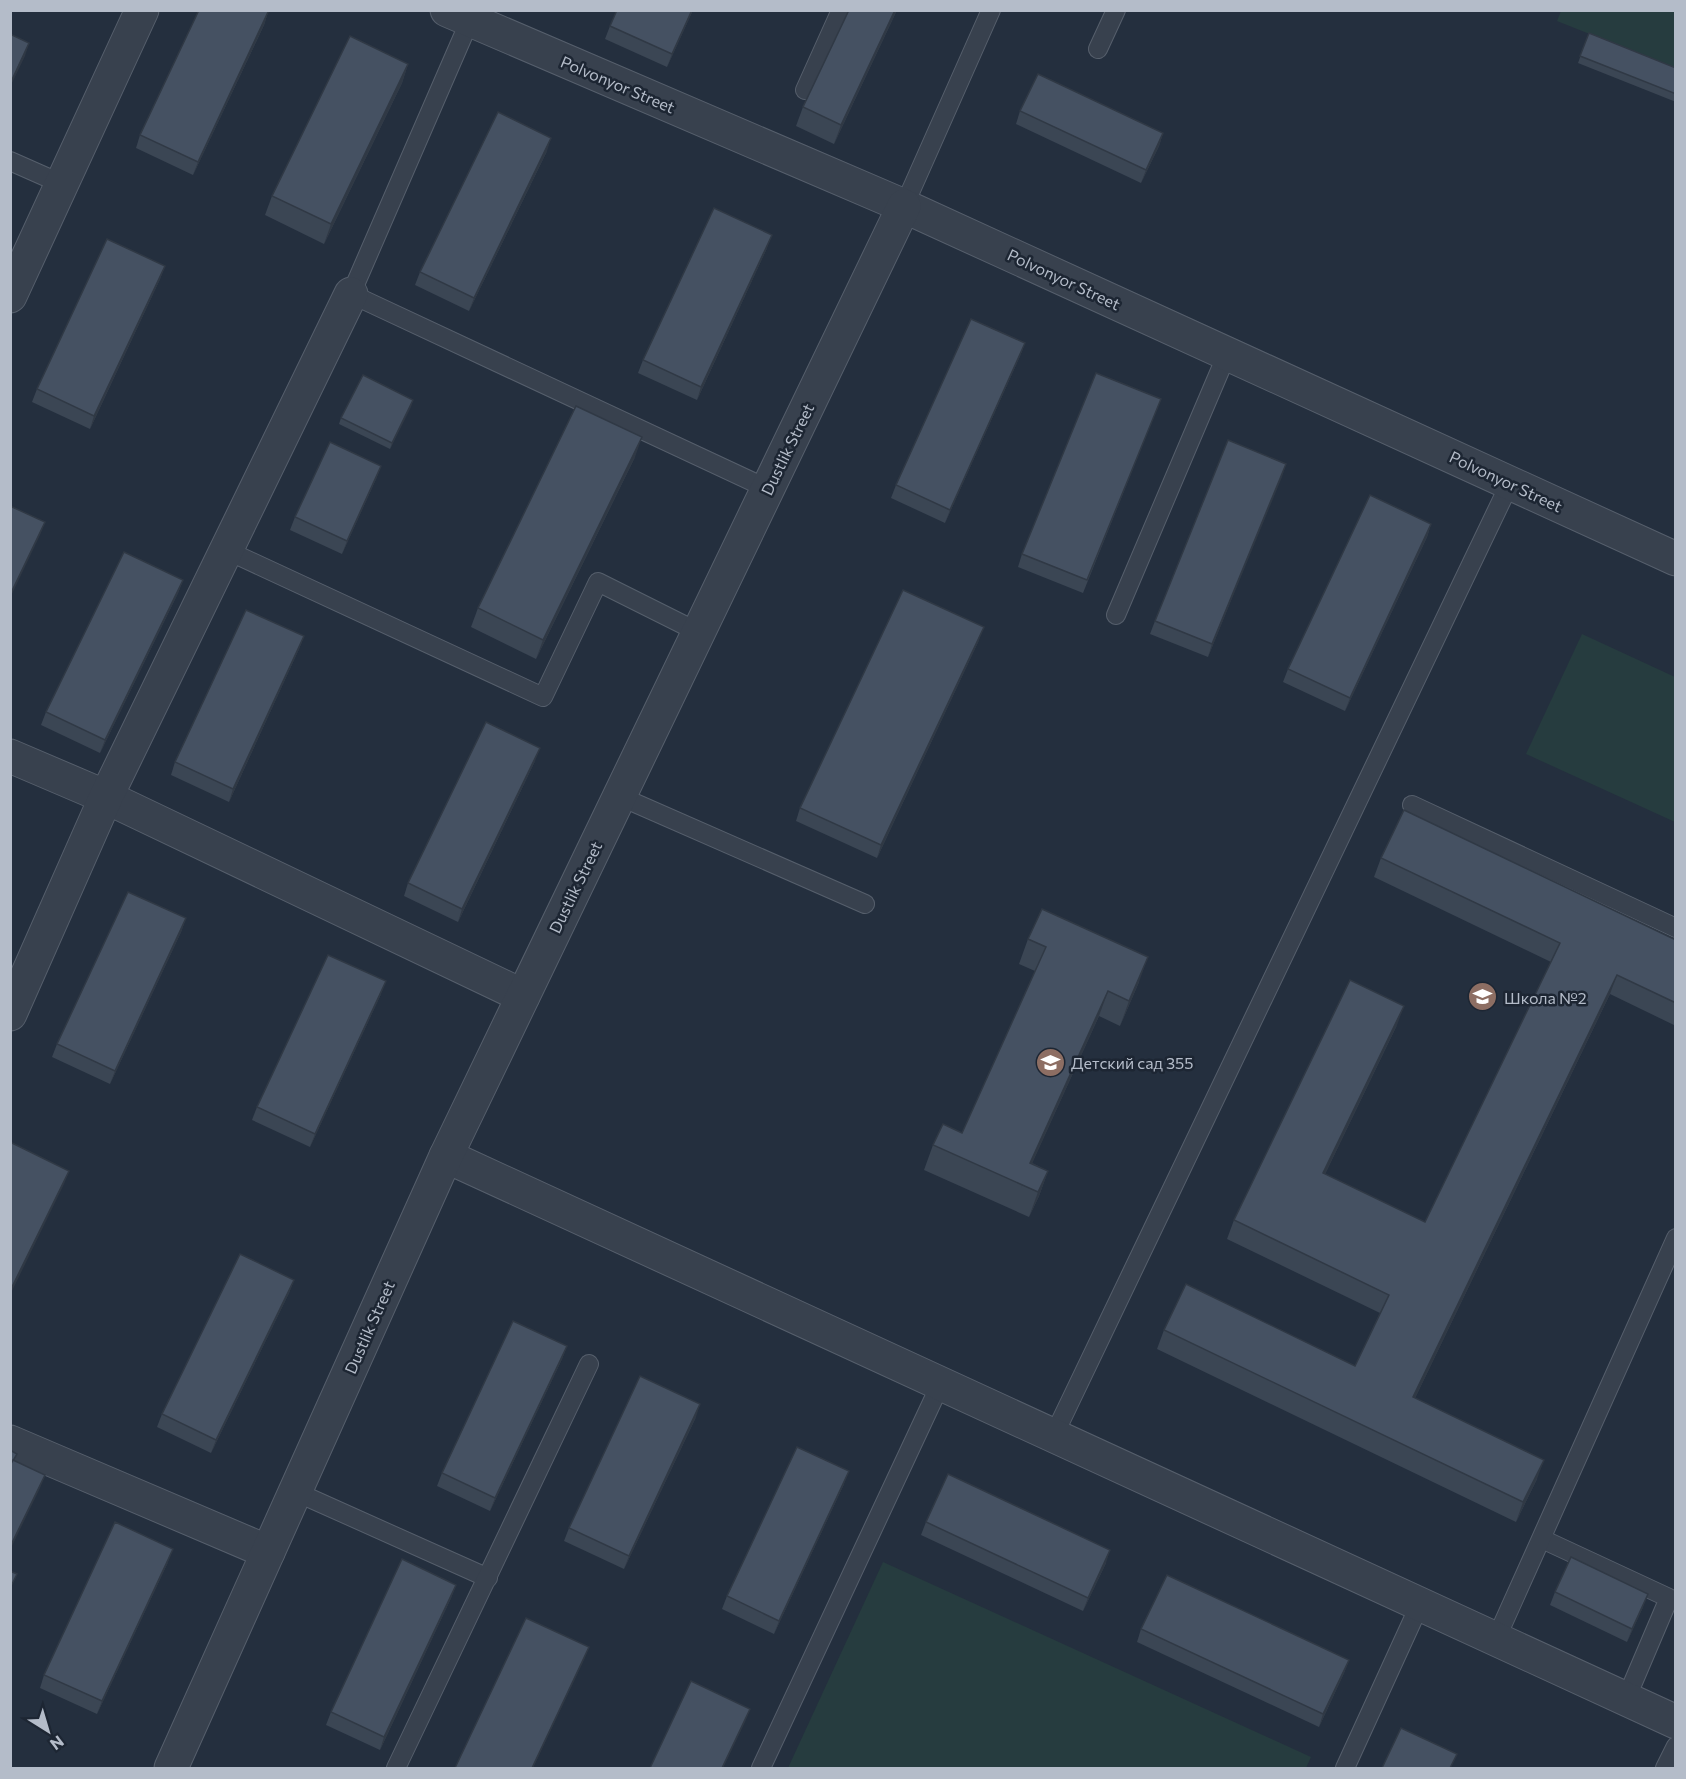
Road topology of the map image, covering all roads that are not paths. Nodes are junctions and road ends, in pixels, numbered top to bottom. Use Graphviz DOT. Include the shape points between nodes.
graph roads {
  1 [pos="142,10"];
  2 [pos="841,10"];
  3 [pos="991,10"];
  4 [pos="1116,10"];
  5 [pos="458,15"];
  6 [pos="1098,49"];
  7 [pos="805,90"];
  8 [pos="10,161"];
  9 [pos="62,184"];
  10 [pos="904,206"];
  11 [pos="351,294"];
  12 [pos="10,296"];
  13 [pos="1227,354"];
  14 [pos="1510,483"];
  15 [pos="768,489"];
  16 [pos="226,550"];
  17 [pos="1676,559"];
  18 [pos="1116,615"];
  19 [pos="698,632"];
  20 [pos="10,756"];
  21 [pos="619,796"];
  22 [pos="106,797"];
  23 [pos="1412,805"];
  24 [pos="865,904"];
  25 [pos="1676,928"];
  26 [pos="523,996"];
  27 [pos="10,1014"];
  28 [pos="446,1156"];
  29 [pos="1676,1238"];
  30 [pos="589,1364"];
  31 [pos="942,1383"];
  32 [pos="1054,1435"];
  33 [pos="10,1442"];
  34 [pos="296,1492"];
  35 [pos="1542,1539"];
  36 [pos="268,1552"];
  37 [pos="488,1578"];
  38 [pos="1420,1604"];
  39 [pos="1496,1639"];
  40 [pos="1626,1699"];
  41 [pos="1676,1722"];
  42 [pos="1676,1746"];
  43 [pos="171,1768"];
  44 [pos="396,1768"];
  45 [pos="761,1768"];
  46 [pos="1345,1768"];
  47 [pos="1665,1768"];
  1 -- 9 [label="street"];
  2 -- 7 [label="lane"];
  3 -- 10 [label="lane, Dustlik Street"];
  4 -- 6 [label="lane"];
  5 -- 10 [label="street, Polvonyor Street"];
  5 -- 11 [label="lane"];
  8 -- 9 [label="lane"];
  9 -- 12 [label="street"];
  10 -- 13 [label="street, Polvonyor Street"];
  10 -- 15 [label="street, Dustlik Street"];
  11 -- 15 [label="lane"];
  11 -- 16 [label="street"];
  13 -- 14 [label="street, Polvonyor Street"];
  13 -- 18 [label="lane"];
  14 -- 17 [label="street, Polvonyor Street"];
  14 -- 32 [label="lane"];
  15 -- 19 [label="street, Dustlik Street"];
  16 -- 19 [label="lane" via="543,697 598,582"];
  16 -- 22 [label="street"];
  19 -- 21 [label="street, Dustlik Street"];
  20 -- 22 [label="street"];
  21 -- 24 [label="lane"];
  21 -- 26 [label="street, Dustlik Street"];
  22 -- 26 [label="street"];
  22 -- 27 [label="street"];
  23 -- 25 [label="lane"];
  26 -- 28 [label="street, Dustlik Street"];
  28 -- 31 [label="street"];
  28 -- 34 [label="street, Dustlik Street"];
  29 -- 35 [label="lane"];
  30 -- 37 [label="lane"];
  31 -- 32 [label="street"];
  31 -- 45 [label="lane"];
  32 -- 38 [label="street"];
  33 -- 36 [label="street"];
  34 -- 36 [label="street, Dustlik Street"];
  34 -- 37 [label="lane"];
  35 -- 39 [label="lane"];
  35 -- 40 [label="lane" via="1669,1598"];
  36 -- 43 [label="street, Dustlik Street"];
  37 -- 44 [label="lane"];
  38 -- 39 [label="street"];
  38 -- 46 [label="lane"];
  39 -- 40 [label="street"];
  40 -- 41 [label="street"];
  42 -- 47 [label="lane"];
}
